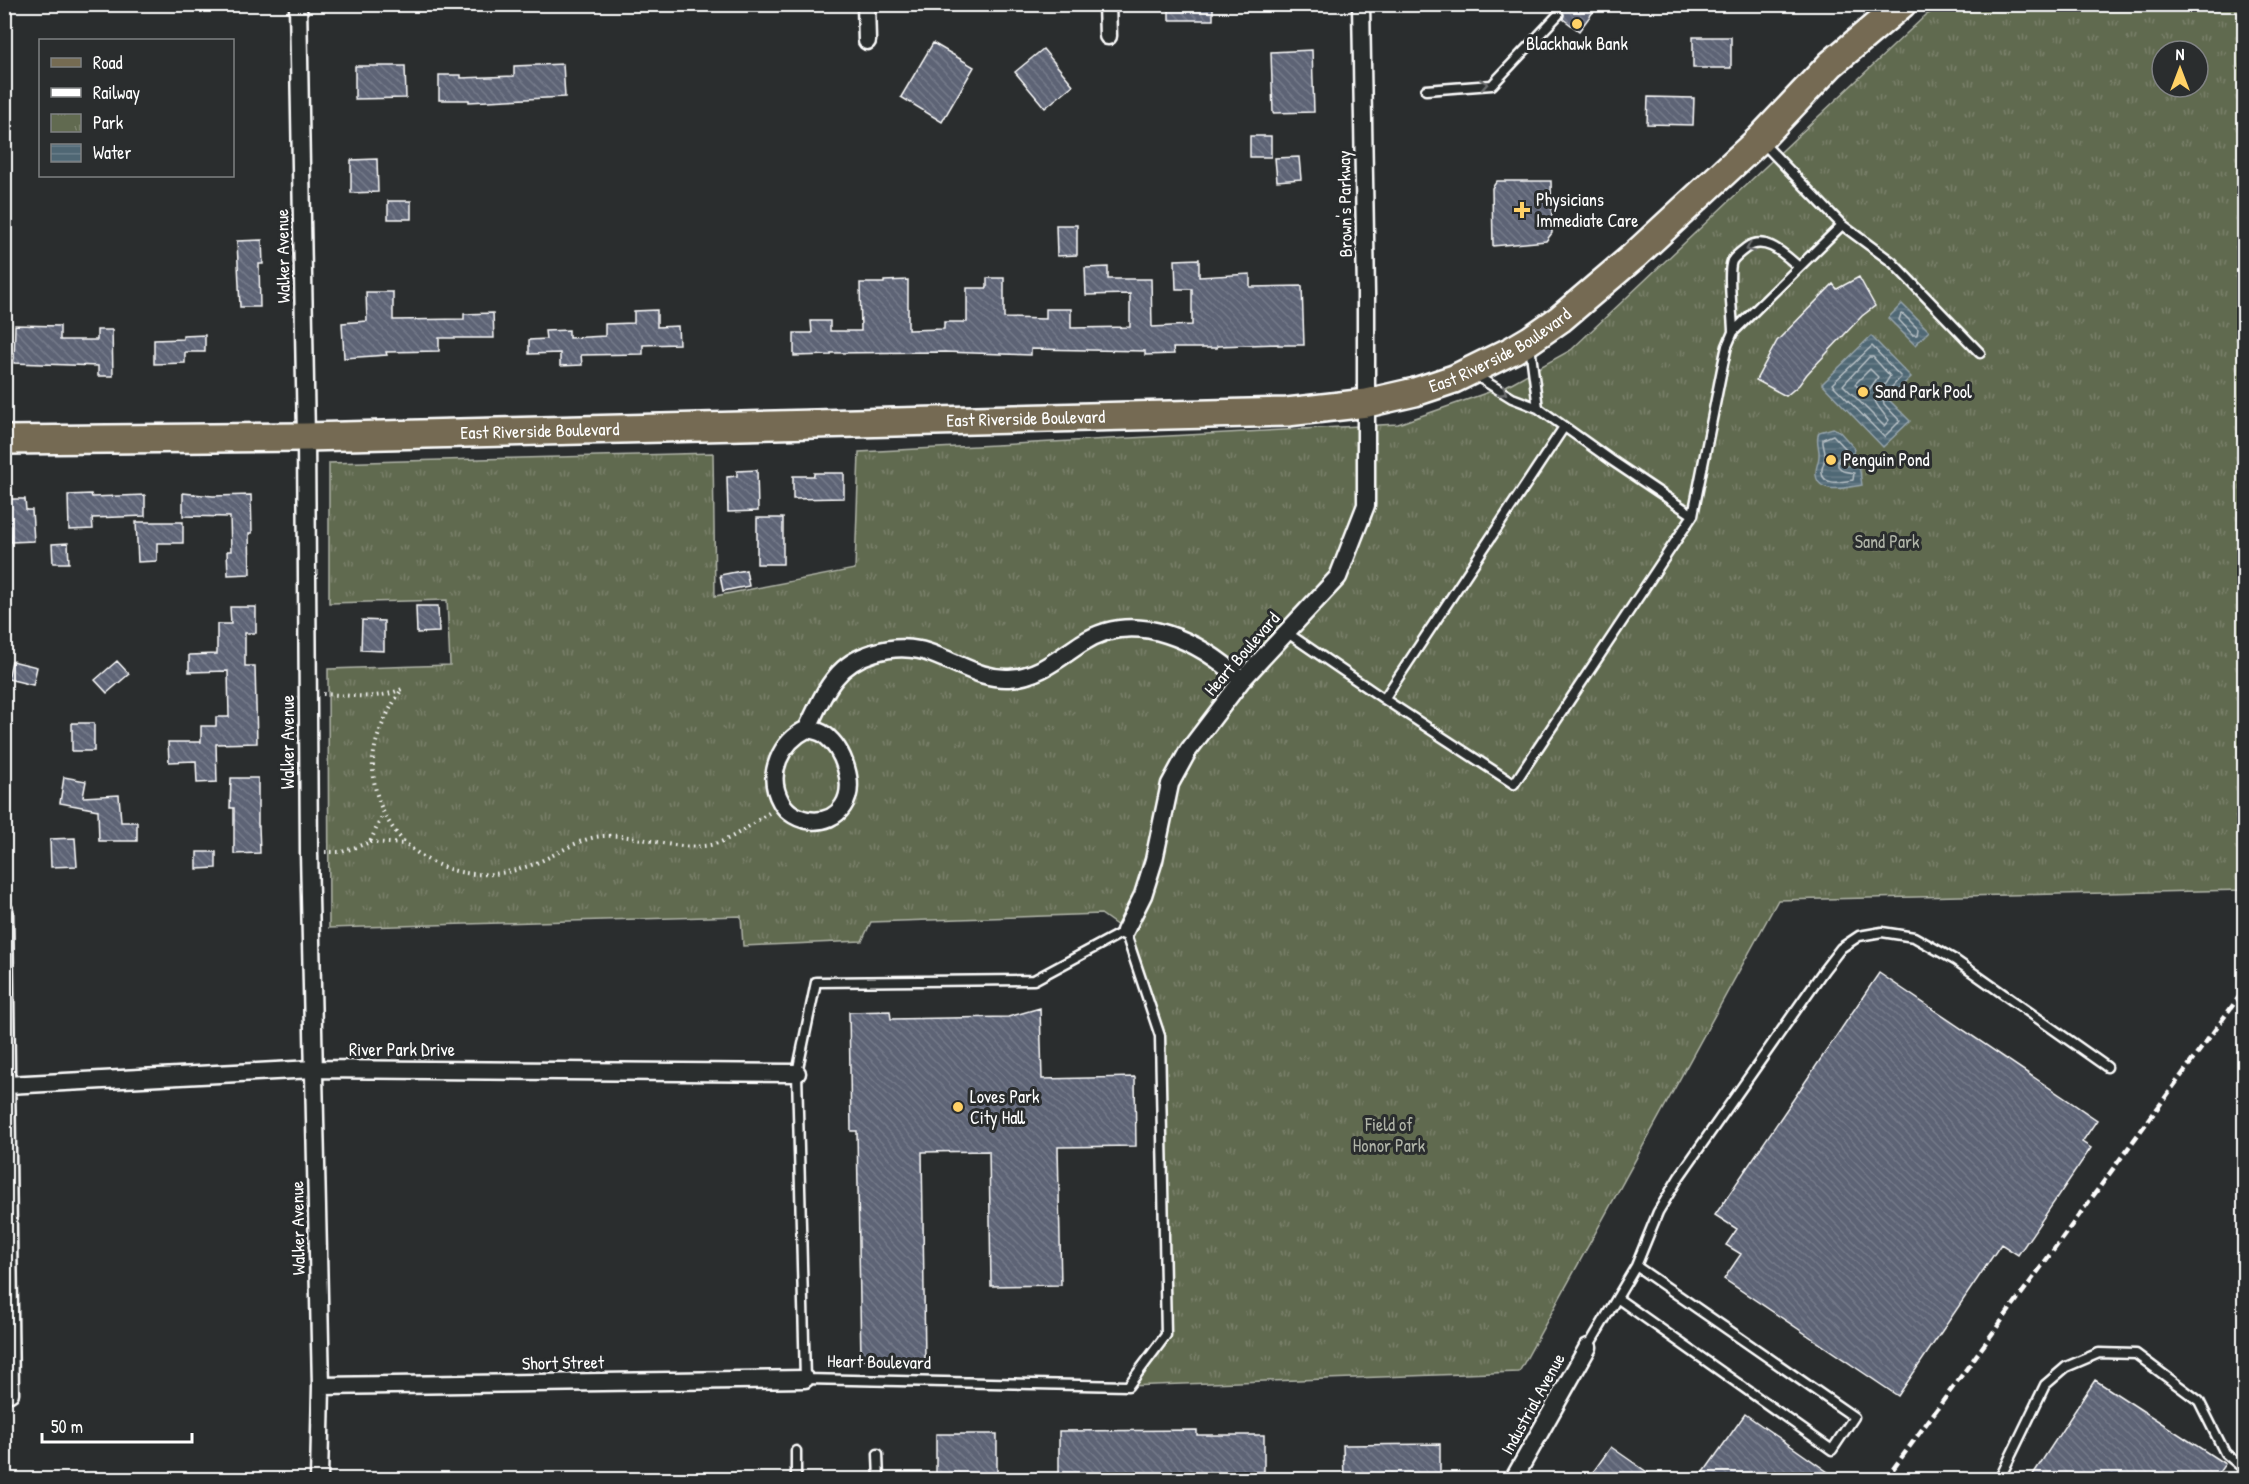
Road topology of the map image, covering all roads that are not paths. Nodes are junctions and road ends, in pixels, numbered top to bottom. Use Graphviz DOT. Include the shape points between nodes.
graph roads {
  1 [pos="298,4"];
  2 [pos="866,4"];
  3 [pos="1107,4"];
  4 [pos="1360,4"];
  5 [pos="1902,4"];
  6 [pos="1558,15"];
  7 [pos="1107,36"];
  8 [pos="867,41"];
  9 [pos="1426,90"];
  10 [pos="1759,140"];
  11 [pos="1842,225"];
  12 [pos="1799,267"];
  13 [pos="1733,332"];
  14 [pos="1530,340"];
  15 [pos="1980,353"];
  16 [pos="1470,372"];
  17 [pos="1367,403"];
  18 [pos="1538,408"];
  19 [pos="1564,427"];
  20 [pos="306,437"];
  21 [pos="4,440"];
  22 [pos="1693,515"];
  23 [pos="1286,632"];
  24 [pos="1242,680"];
  25 [pos="1384,699"];
  26 [pos="807,729"];
  27 [pos="4,910"];
  28 [pos="1125,931"];
  29 [pos="2107,1067"];
  30 [pos="313,1069"];
  31 [pos="797,1073"];
  32 [pos="7,1085"];
  33 [pos="1636,1266"];
  34 [pos="1617,1298"];
  35 [pos="1588,1347"];
  36 [pos="804,1380"];
  37 [pos="321,1386"];
  38 [pos="7,1393"];
  39 [pos="796,1451"];
  40 [pos="878,1454"];
  41 [pos="2244,1469"];
  42 [pos="319,1479"];
  43 [pos="796,1479"];
  44 [pos="879,1479"];
  45 [pos="1513,1479"];
  46 [pos="1999,1479"];
  1 -- 20 [label="street, Walker Avenue"];
  2 -- 8 [label="street"];
  3 -- 7 [label="street"];
  4 -- 17 [label="street, Brown's Parkway"];
  5 -- 10 [label="main road, East Riverside Boulevard" via="1830,64"];
  9 -- 6 [label="lane, one-way" via="1492,85"];
  10 -- 11 [label="lane"];
  10 -- 14 [label="main road, East Riverside Boulevard" via="1634,256"];
  11 -- 12 [label="lane"];
  11 -- 15 [label="lane" via="1892,262"];
  12 -- 13 [label="lane"];
  12 -- 13 [label="lane, one-way" via="1782,251 1761,243 1742,250 1732,261 1731,269"];
  13 -- 22 [label="lane"];
  14 -- 16 [label="main road, East Riverside Boulevard"];
  14 -- 18 [label="lane"];
  16 -- 17 [label="main road, East Riverside Boulevard" via="1415,392"];
  16 -- 18 [label="lane, one-way" via="1512,398"];
  17 -- 20 [label="main road, East Riverside Boulevard" via="1287,412"];
  17 -- 23 [label="street, Heart Boulevard" via="1366,505 1338,577"];
  18 -- 19 [label="lane"];
  19 -- 22 [label="lane"];
  19 -- 25 [label="lane"];
  20 -- 21 [label="main road, East Riverside Boulevard"];
  20 -- 30 [label="street, Walker Avenue"];
  22 -- 25 [label="lane" via="1514,784"];
  23 -- 24 [label="street, Heart Boulevard"];
  23 -- 25 [label="lane"];
  24 -- 26 [label="street" via="1195,646 1170,634 1142,629 1102,633 1033,674 1011,678 988,677 919,650 897,649 853,661 836,676"];
  24 -- 28 [label="street, Heart Boulevard" via="1188,751 1170,784 1154,860 1143,895"];
  26 -- 26 [label="street" via="823,733 834,744 847,775 844,804 836,814 823,820 796,817 783,805 774,782 786,744"];
  27 -- 32 [label="street"];
  28 -- 31 [label="lane, Heart Boulevard" via="1034,980 816,982"];
  28 -- 36 [label="lane, Heart Boulevard" via="1160,1036 1166,1335 1128,1386"];
  29 -- 33 [label="lane" via="1955,960 1914,937 1882,932 1859,936 1841,948 1824,970 1679,1177 1658,1212"];
  30 -- 31 [label="street, River Park Drive"];
  30 -- 32 [label="street, River Park Drive"];
  30 -- 37 [label="street, Walker Avenue"];
  31 -- 36 [label="lane, Heart Boulevard"];
  32 -- 38 [label="street"];
  33 -- 34 [label="lane"];
  33 -- 34 [label="lane" via="1854,1417 1832,1450"];
  34 -- 35 [label="lane"];
  35 -- 45 [label="street, Industrial Avenue"];
  36 -- 37 [label="street, Short Street"];
  37 -- 42 [label="street, Walker Avenue"];
  39 -- 43 [label="lane"];
  40 -- 44 [label="lane"];
  41 -- 46 [label="lane" via="2224,1453 2199,1401 2136,1354 2099,1353 2066,1367 2045,1386"];
}
